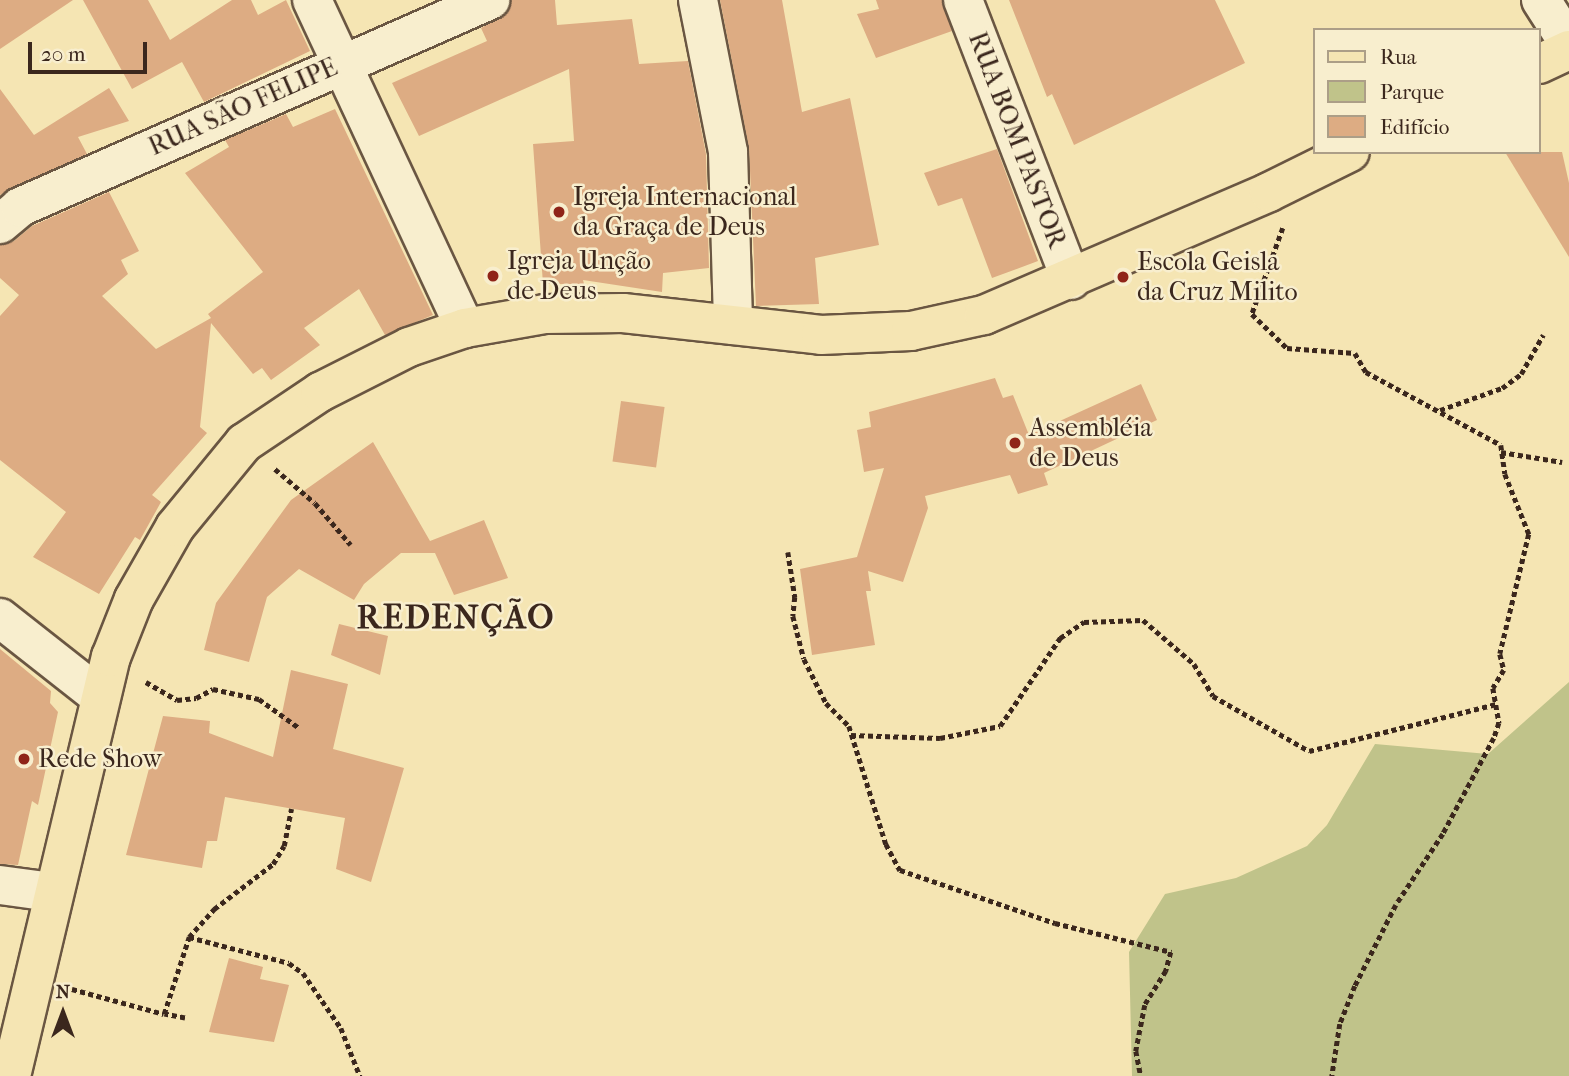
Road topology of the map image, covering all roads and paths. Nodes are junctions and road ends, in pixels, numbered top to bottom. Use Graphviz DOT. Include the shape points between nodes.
graph roads {
  1 [pos="312,0"];
  2 [pos="490,0"];
  3 [pos="698,0"];
  4 [pos="963,0"];
  5 [pos="1541,0"];
  6 [pos="1569,44"];
  7 [pos="1569,50"];
  8 [pos="341,63"];
  9 [pos="1541,63"];
  10 [pos="1346,154"];
  11 [pos="1269,192"];
  12 [pos="0,224"];
  13 [pos="1071,281"];
  14 [pos="733,325"];
  15 [pos="465,328"];
  16 [pos="1542,335"];
  17 [pos="1439,410"];
  18 [pos="1501,452"];
  19 [pos="1562,462"];
  20 [pos="268,464"];
  21 [pos="351,545"];
  22 [pos="788,552"];
  23 [pos="0,618"];
  24 [pos="111,657"];
  25 [pos="99,696"];
  26 [pos="1496,704"];
  27 [pos="298,727"];
  28 [pos="851,735"];
  29 [pos="291,809"];
  30 [pos="0,885"];
  31 [pos="51,892"];
  32 [pos="189,937"];
  33 [pos="33,982"];
  34 [pos="164,1014"];
  35 [pos="186,1018"];
  36 [pos="11,1076"];
  37 [pos="360,1076"];
  38 [pos="1141,1076"];
  39 [pos="1332,1076"];
  1 -- 8 [label="street"];
  2 -- 8 [label="street, RUA SÃO FELIPE"];
  3 -- 14 [label="street" via="728,152"];
  4 -- 13 [label="street, RUA BOM PASTOR"];
  5 -- 6 [label="street"];
  7 -- 9 [label="main road"];
  8 -- 12 [label="street, RUA SÃO FELIPE" via="20,207"];
  8 -- 15 [label="street"];
  10 -- 11 [label="main road"];
  11 -- 13 [label="main road"];
  11 -- 17 [label="path" via="1284,230 1252,314 1287,348 1355,352 1366,372"];
  13 -- 14 [label="main road" via="984,315 911,331 821,335"];
  14 -- 15 [label="main road" via="623,313 545,314"];
  15 -- 24 [label="main road" via="410,346 320,392 244,443 175,527 134,599"];
  16 -- 17 [label="path" via="1521,374 1502,388"];
  17 -- 18 [label="path" via="1501,445"];
  18 -- 19 [label="path"];
  18 -- 26 [label="path" via="1505,474 1530,534 1500,654 1504,670 1493,688"];
  20 -- 21 [label="path" via="315,503"];
  22 -- 28 [label="path" via="793,616 804,659 826,703"];
  23 -- 25 [label="street"];
  24 -- 25 [label="main road"];
  24 -- 27 [label="path" via="177,700 196,698 213,689 259,699"];
  25 -- 31 [label="main road"];
  26 -- 28 [label="path" via="1308,751 1213,696 1194,664 1143,620 1084,622 1060,638 1000,726 940,738"];
  26 -- 39 [label="path" via="1499,723 1489,751 1421,871 1396,905 1355,986 1340,1024"];
  28 -- 38 [label="path" via="886,844 900,870 1032,916 1171,952 1166,971 1145,1005 1136,1051"];
  29 -- 32 [label="path" via="284,846 274,864 214,909"];
  30 -- 31 [label="street"];
  31 -- 33 [label="main road"];
  32 -- 34 [label="path"];
  32 -- 37 [label="path" via="289,963 303,973 341,1028"];
  33 -- 34 [label="path"];
  33 -- 36 [label="main road"];
  34 -- 35 [label="path"];
}
